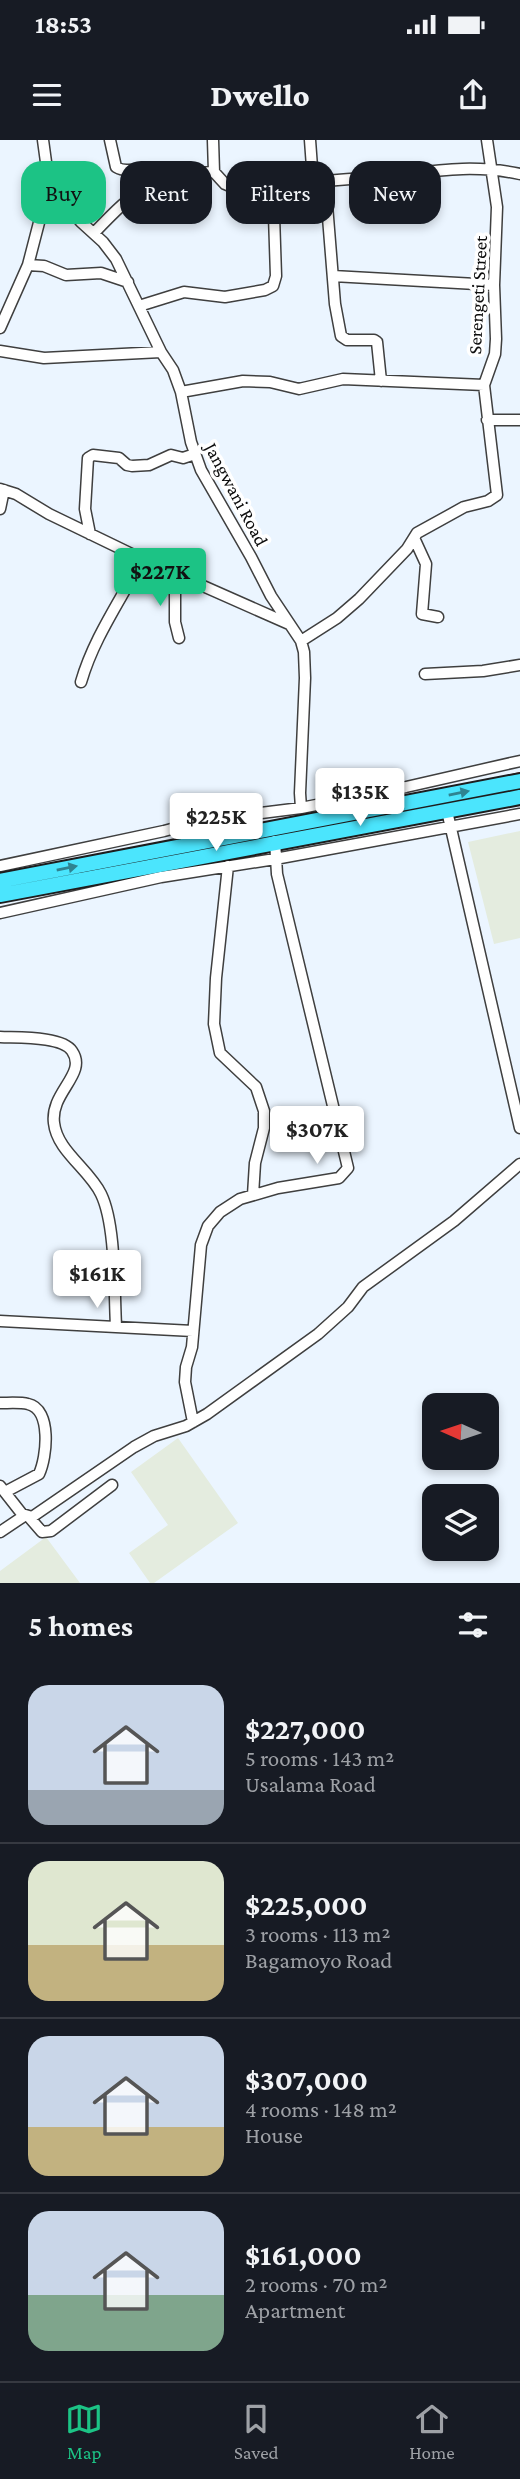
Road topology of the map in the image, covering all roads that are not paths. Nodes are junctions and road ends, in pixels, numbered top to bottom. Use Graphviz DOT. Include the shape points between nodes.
graph roads {
  1 [pos="44,140"];
  2 [pos="110,140"];
  3 [pos="213,140"];
  4 [pos="310,140"];
  5 [pos="487,140"];
  6 [pos="46,161"];
  7 [pos="312,161"];
  8 [pos="491,167"];
  9 [pos="120,170"];
  10 [pos="214,172"];
  11 [pos="520,174"];
  12 [pos="335,179"];
  13 [pos="226,184"];
  14 [pos="120,207"];
  15 [pos="38,224"];
  16 [pos="85,224"];
  17 [pos="274,224"];
  18 [pos="329,224"];
  19 [pos="94,233"];
  20 [pos="27,265"];
  21 [pos="333,276"];
  22 [pos="128,282"];
  23 [pos="494,285"];
  24 [pos="139,306"];
  25 [pos="2,315"];
  26 [pos="0,328"];
  27 [pos="0,351"];
  28 [pos="161,352"];
  29 [pos="381,381"];
  30 [pos="484,385"];
  31 [pos="181,392"];
  32 [pos="487,420"];
  33 [pos="520,420"];
  34 [pos="195,454"];
  35 [pos="2,490"];
  36 [pos="0,509"];
  37 [pos="90,534"];
  38 [pos="415,540"];
  39 [pos="142,559"];
  40 [pos="175,573"];
  41 [pos="438,617"];
  42 [pos="292,626"];
  43 [pos="180,638"];
  44 [pos="301,641"];
  45 [pos="520,666"];
  46 [pos="425,674"];
  47 [pos="81,682"];
  48 [pos="520,761"];
  49 [pos="520,781"];
  50 [pos="520,797"];
  51 [pos="301,808"];
  52 [pos="447,811"];
  53 [pos="520,814"];
  54 [pos="451,828"];
  55 [pos="275,841"];
  56 [pos="275,859"];
  57 [pos="0,866"];
  58 [pos="228,866"];
  59 [pos="0,881"];
  60 [pos="0,895"];
  61 [pos="0,913"];
  62 [pos="0,1037"];
  63 [pos="520,1128"];
  64 [pos="520,1164"];
  65 [pos="253,1195"];
  66 [pos="0,1321"];
  67 [pos="116,1326"];
  68 [pos="193,1331"];
  69 [pos="0,1403"];
  70 [pos="194,1422"];
  71 [pos="112,1485"];
  72 [pos="2,1489"];
  73 [pos="27,1517"];
  74 [pos="0,1532"];
  1 -- 6 [label="street"];
  2 -- 9 [label="street"];
  3 -- 10 [label="street"];
  4 -- 7 [label="street"];
  5 -- 8 [label="street, Serengeti Street"];
  8 -- 11 [label="street"];
  8 -- 12 [label="street"];
  8 -- 23 [label="street, Serengeti Street" via="497,208"];
  10 -- 13 [label="street"];
  14 -- 19 [label="street"];
  15 -- 20 [label="street"];
  16 -- 19 [label="street, Jangwani Road"];
  17 -- 24 [label="street" via="276,276 272,286 225,297 184,292"];
  18 -- 21 [label="street"];
  19 -- 22 [label="street, Jangwani Road"];
  20 -- 22 [label="street" via="66,275 101,273"];
  20 -- 25 [label="street"];
  21 -- 23 [label="street"];
  21 -- 29 [label="street" via="341,336 377,342"];
  22 -- 24 [label="street, Jangwani Road"];
  23 -- 30 [label="street, Serengeti Street" via="495,354"];
  24 -- 28 [label="street, Jangwani Road"];
  25 -- 26 [label="street"];
  27 -- 28 [label="street" via="44,358"];
  28 -- 31 [label="street, Jangwani Road"];
  29 -- 30 [label="street"];
  29 -- 31 [label="street" via="343,379 299,388 243,382"];
  30 -- 32 [label="street, Serengeti Street"];
  31 -- 34 [label="street, Jangwani Road"];
  32 -- 33 [label="street"];
  32 -- 38 [label="street, Serengeti Street" via="497,495 464,507 417,533"];
  34 -- 37 [label="street" via="171,455 132,467 119,458 88,458 85,509"];
  34 -- 42 [label="street, Jangwani Road" via="271,596"];
  35 -- 36 [label="street"];
  35 -- 37 [label="street"];
  37 -- 39 [label="street"];
  38 -- 41 [label="street" via="426,564 422,614"];
  38 -- 44 [label="street, Serengeti Street" via="359,599"];
  39 -- 40 [label="street"];
  39 -- 47 [label="street" via="98,638"];
  40 -- 42 [label="street"];
  40 -- 43 [label="street" via="175,622"];
  42 -- 44 [label="street, Jangwani Road"];
  44 -- 51 [label="street, Jangwani Road" via="305,678"];
  45 -- 46 [label="street"];
  48 -- 51 [label="street"];
  59 -- 49 [label="highway, one-way"];
  50 -- 52 [label="highway"];
  51 -- 57 [label="street" via="205,820"];
  52 -- 54 [label="street"];
  52 -- 55 [label="highway"];
  53 -- 54 [label="street"];
  54 -- 56 [label="street"];
  54 -- 63 [label="street"];
  55 -- 56 [label="street"];
  55 -- 60 [label="highway"];
  56 -- 58 [label="street"];
  56 -- 65 [label="street" via="349,1164 339,1178"];
  58 -- 61 [label="street"];
  58 -- 65 [label="street" via="214,1024 219,1053 256,1087 264,1111"];
  62 -- 67 [label="street" via="62,1044 76,1059 75,1072 58,1097 53,1121 64,1146 102,1195 111,1237"];
  64 -- 70 [label="street" via="454,1221 363,1286 318,1334"];
  65 -- 68 [label="street" via="220,1212 204,1234"];
  66 -- 67 [label="street"];
  67 -- 68 [label="street"];
  68 -- 70 [label="street" via="186,1382"];
  69 -- 72 [label="street" via="37,1408 46,1433 39,1474"];
  70 -- 73 [label="street" via="134,1447 35,1516"];
  71 -- 73 [label="street" via="51,1531 42,1532"];
  72 -- 73 [label="street"];
  73 -- 74 [label="street"];
}
